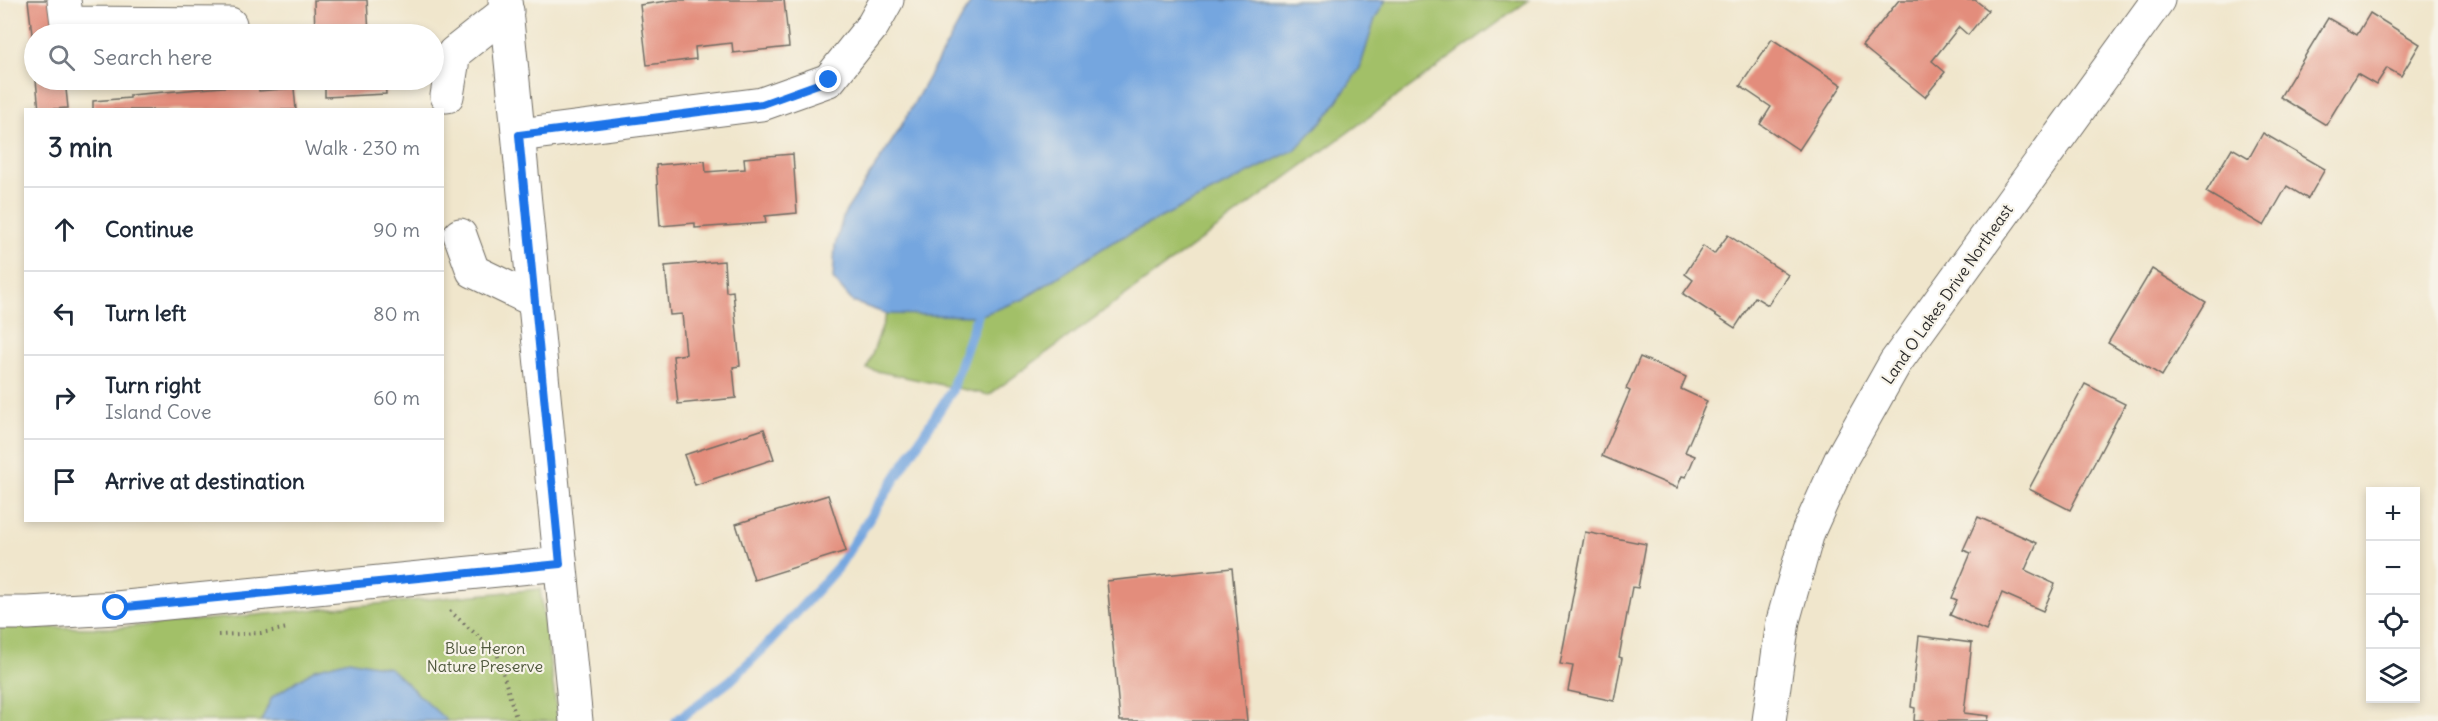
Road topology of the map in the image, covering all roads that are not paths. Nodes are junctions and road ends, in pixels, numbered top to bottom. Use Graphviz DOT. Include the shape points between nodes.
graph roads {
  1 [pos="64,0"];
  2 [pos="887,0"];
  3 [pos="2158,0"];
  4 [pos="506,6"];
  5 [pos="230,24"];
  6 [pos="447,96"];
  7 [pos="519,135"];
  8 [pos="460,235"];
  9 [pos="535,301"];
  10 [pos="560,564"];
  11 [pos="0,613"];
  12 [pos="576,721"];
  13 [pos="1769,721"];
  1 -- 5 [label="street" via="67,23"];
  2 -- 7 [label="street" via="873,25 829,80 762,104"];
  3 -- 13 [label="street, Land O Lakes Drive Northeast" via="1895,363 1841,459 1808,532 1783,621"];
  4 -- 6 [label="street" via="454,53"];
  4 -- 7 [label="street"];
  7 -- 9 [label="street"];
  8 -- 9 [label="street" via="472,271"];
  9 -- 10 [label="street"];
  10 -- 11 [label="street" via="116,608"];
  10 -- 12 [label="street"];
}
